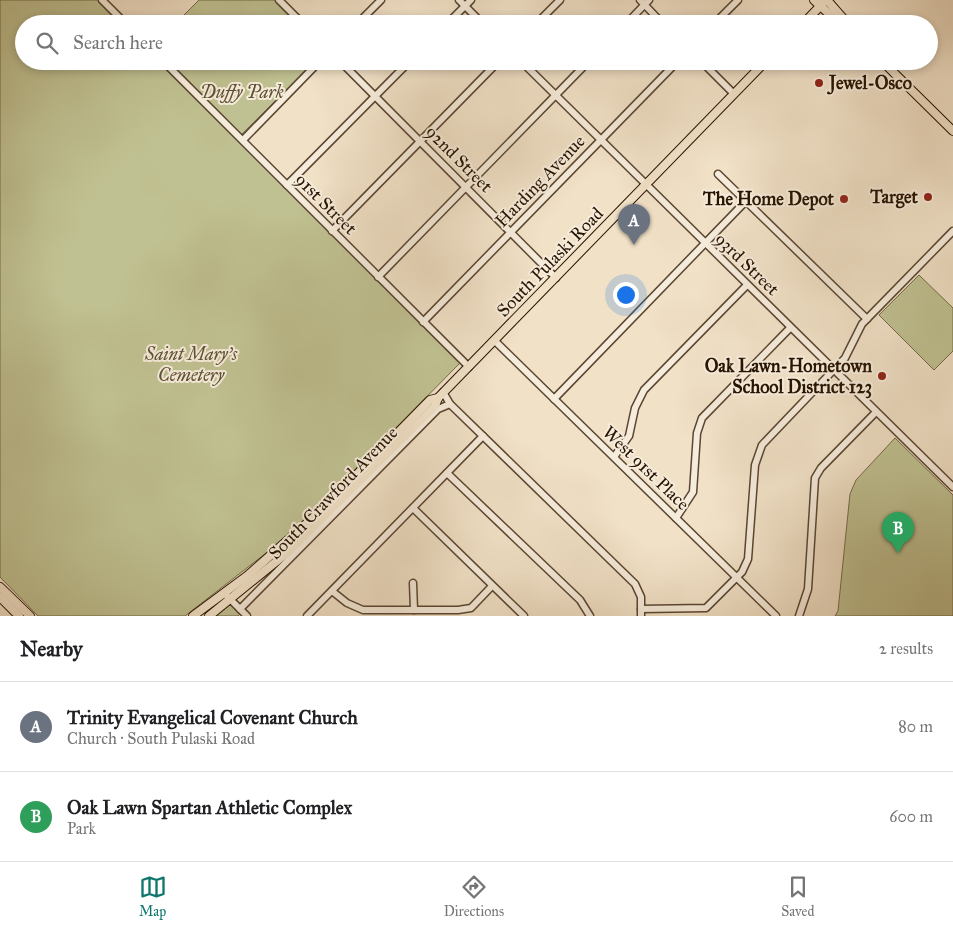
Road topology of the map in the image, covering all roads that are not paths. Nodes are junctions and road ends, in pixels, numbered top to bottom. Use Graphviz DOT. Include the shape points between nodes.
graph roads {
  1 [pos="279,0"];
  2 [pos="291,0"];
  3 [pos="380,0"];
  4 [pos="459,0"];
  5 [pos="471,0"];
  6 [pos="560,0"];
  7 [pos="738,0"];
  8 [pos="826,0"];
  9 [pos="106,2"];
  10 [pos="644,2"];
  11 [pos="817,3"];
  12 [pos="285,6"];
  13 [pos="465,6"];
  14 [pos="118,15"];
  15 [pos="294,15"];
  16 [pos="366,15"];
  17 [pos="456,15"];
  18 [pos="474,15"];
  19 [pos="545,15"];
  20 [pos="633,15"];
  21 [pos="655,15"];
  22 [pos="723,15"];
  23 [pos="808,15"];
  24 [pos="830,15"];
  25 [pos="840,15"];
  26 [pos="172,70"];
  27 [pos="311,70"];
  28 [pos="349,70"];
  29 [pos="401,70"];
  30 [pos="490,70"];
  31 [pos="529,70"];
  32 [pos="580,70"];
  33 [pos="669,70"];
  34 [pos="710,70"];
  35 [pos="757,70"];
  36 [pos="891,70"];
  37 [pos="734,94"];
  38 [pos="555,96"];
  39 [pos="375,97"];
  40 [pos="953,131"];
  41 [pos="242,140"];
  42 [pos="600,141"];
  43 [pos="420,142"];
  44 [pos="718,174"];
  45 [pos="287,186"];
  46 [pos="645,186"];
  47 [pos="466,187"];
  48 [pos="746,201"];
  49 [pos="332,231"];
  50 [pos="953,231"];
  51 [pos="510,232"];
  52 [pos="704,244"];
  53 [pos="378,276"];
  54 [pos="556,278"];
  55 [pos="747,285"];
  56 [pos="867,319"];
  57 [pos="423,322"];
  58 [pos="790,328"];
  59 [pos="495,341"];
  60 [pos="468,367"];
  61 [pos="833,370"];
  62 [pos="441,395"];
  63 [pos="554,398"];
  64 [pos="450,404"];
  65 [pos="876,412"];
  66 [pos="483,436"];
  67 [pos="614,457"];
  68 [pos="447,473"];
  69 [pos="953,488"];
  70 [pos="413,508"];
  71 [pos="676,518"];
  72 [pos="736,577"];
  73 [pos="413,583"];
  74 [pos="0,586"];
  75 [pos="492,586"];
  76 [pos="332,591"];
  77 [pos="227,596"];
  78 [pos="0,597"];
  79 [pos="240,609"];
  80 [pos="414,610"];
  81 [pos="641,613"];
  82 [pos="16,615"];
  83 [pos="30,616"];
  84 [pos="194,616"];
  85 [pos="209,616"];
  86 [pos="247,616"];
  87 [pos="307,616"];
  88 [pos="524,616"];
  89 [pos="590,616"];
  90 [pos="776,616"];
  91 [pos="799,616"];
  1 -- 12 [label="street"];
  2 -- 12 [label="street"];
  3 -- 16 [label="street"];
  4 -- 13 [label="street"];
  5 -- 13 [label="street"];
  6 -- 19 [label="street"];
  7 -- 22 [label="street"];
  8 -- 11 [label="main road"];
  8 -- 25 [label="main road"];
  9 -- 14 [label="street"];
  10 -- 20 [label="street"];
  10 -- 21 [label="street"];
  11 -- 23 [label="main road"];
  11 -- 24 [label="main road"];
  12 -- 15 [label="street"];
  13 -- 17 [label="street"];
  13 -- 18 [label="street"];
  26 -- 41 [label="street, 91st Street"];
  27 -- 41 [label="street"];
  28 -- 39 [label="street, 92nd Street"];
  29 -- 39 [label="street"];
  30 -- 43 [label="street"];
  31 -- 38 [label="street, 93rd Street"];
  32 -- 38 [label="street"];
  33 -- 42 [label="street, Harding Avenue"];
  34 -- 37 [label="street"];
  35 -- 37 [label="main road, South Pulaski Road"];
  36 -- 40 [label="main road"];
  37 -- 46 [label="main road, South Pulaski Road"];
  38 -- 42 [label="street, 93rd Street"];
  38 -- 47 [label="street"];
  39 -- 43 [label="street, 92nd Street"];
  39 -- 45 [label="street"];
  41 -- 45 [label="street, 91st Street"];
  42 -- 46 [label="street, 93rd Street"];
  42 -- 51 [label="street, Harding Avenue"];
  43 -- 47 [label="street, 92nd Street"];
  43 -- 49 [label="street"];
  44 -- 48 [label="street"];
  45 -- 49 [label="street, 91st Street"];
  46 -- 52 [label="street, 93rd Street"];
  46 -- 54 [label="main road, South Pulaski Road"];
  47 -- 51 [label="street, 92nd Street"];
  47 -- 53 [label="street"];
  48 -- 52 [label="street"];
  48 -- 56 [label="street"];
  49 -- 53 [label="street, 91st Street"];
  50 -- 56 [label="street"];
  51 -- 54 [label="street, 92nd Street"];
  51 -- 57 [label="street, Harding Avenue"];
  52 -- 55 [label="street, 93rd Street"];
  52 -- 63 [label="street"];
  53 -- 57 [label="street, 91st Street"];
  54 -- 59 [label="main road, South Pulaski Road"];
  55 -- 58 [label="street, 93rd Street"];
  55 -- 67 [label="street" via="644,390 635,408 629,436"];
  56 -- 61 [label="street" via="847,355"];
  57 -- 60 [label="street, 91st Street"];
  58 -- 61 [label="street, 93rd Street"];
  58 -- 71 [label="street" via="702,418 697,433 693,492"];
  59 -- 60 [label="main road, South Pulaski Road"];
  59 -- 63 [label="street, West 91st Place"];
  60 -- 62 [label="main road, South Pulaski Road"];
  61 -- 65 [label="street, 93rd Street"];
  61 -- 72 [label="street" via="759,449 755,465 750,554 745,568"];
  62 -- 64 [label="street"];
  62 -- 77 [label="main road, South Pulaski Road" via="435,406 311,530 266,572"];
  63 -- 67 [label="street, West 91st Place"];
  64 -- 66 [label="street"];
  64 -- 79 [label="street, South Crawford Avenue" via="438,408"];
  65 -- 69 [label="street, 93rd Street"];
  65 -- 91 [label="street" via="815,478 808,589"];
  66 -- 68 [label="street"];
  66 -- 81 [label="street" via="635,584 641,597"];
  67 -- 71 [label="street, West 91st Place"];
  68 -- 70 [label="street"];
  68 -- 89 [label="street" via="580,600"];
  70 -- 75 [label="street"];
  70 -- 76 [label="street"];
  71 -- 72 [label="street, West 91st Place"];
  72 -- 81 [label="street" via="706,608"];
  72 -- 90 [label="street, West 91st Place"];
  73 -- 80 [label="street"];
  74 -- 83 [label="main road"];
  75 -- 80 [label="street" via="468,609"];
  75 -- 88 [label="street"];
  76 -- 80 [label="street" via="358,609"];
  76 -- 87 [label="street"];
  77 -- 79 [label="street"];
  77 -- 84 [label="main road, South Pulaski Road"];
  77 -- 85 [label="main road, South Pulaski Road"];
  78 -- 82 [label="main road"];
  79 -- 86 [label="street"];
}
